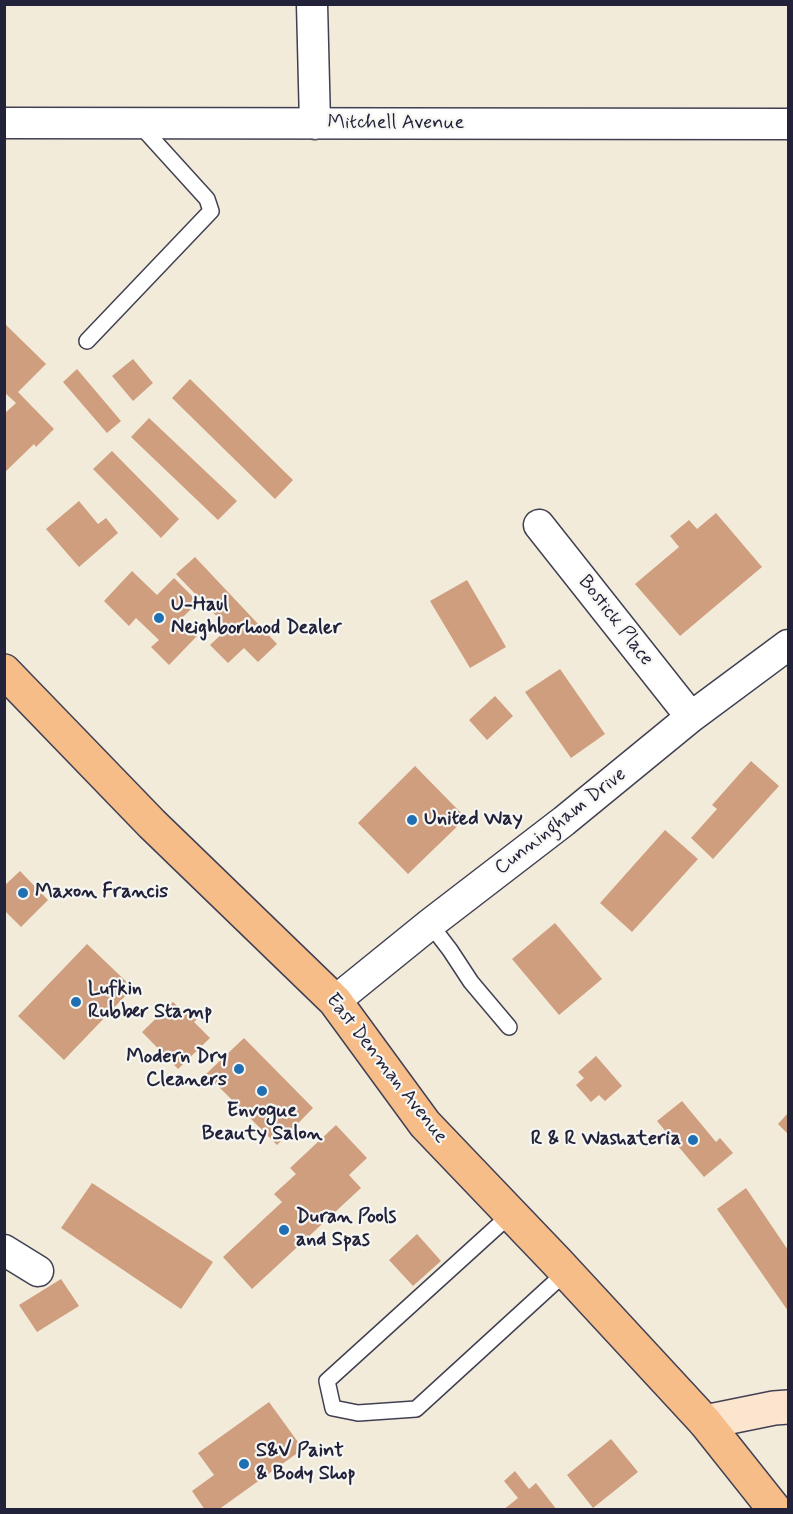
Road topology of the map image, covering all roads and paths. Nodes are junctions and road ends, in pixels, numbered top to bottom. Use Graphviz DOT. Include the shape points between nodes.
graph roads {
  1 [pos="312,4"];
  2 [pos="4,123"];
  3 [pos="138,123"];
  4 [pos="315,124"];
  5 [pos="789,124"];
  6 [pos="87,341"];
  7 [pos="538,525"];
  8 [pos="789,645"];
  9 [pos="4,671"];
  10 [pos="691,717"];
  11 [pos="430,924"];
  12 [pos="335,1000"];
  13 [pos="508,1027"];
  14 [pos="511,1214"];
  15 [pos="4,1250"];
  16 [pos="38,1271"];
  17 [pos="566,1272"];
  18 [pos="789,1407"];
  19 [pos="705,1422"];
  20 [pos="775,1509"];
  1 -- 4 [label="street"];
  2 -- 3 [label="street, Mitchell Avenue"];
  3 -- 4 [label="street, Mitchell Avenue"];
  3 -- 6 [label="lane" via="207,199 211,211"];
  4 -- 5 [label="street, Mitchell Avenue"];
  7 -- 10 [label="street, Bostick Place"];
  8 -- 10 [label="street, Cunningham Drive"];
  9 -- 12 [label="main road, East Denman Avenue" via="152,824"];
  10 -- 11 [label="street, Cunningham Drive"];
  11 -- 12 [label="street, Cunningham Drive"];
  11 -- 13 [label="lane"];
  12 -- 14 [label="main road, East Denman Avenue" via="425,1124"];
  14 -- 17 [label="main road, East Denman Avenue"];
  14 -- 17 [label="lane" via="327,1381 333,1408 358,1413 416,1409"];
  15 -- 16 [label="street"];
  17 -- 19 [label="main road, East Denman Avenue"];
  18 -- 19 [label="street"];
  19 -- 20 [label="main road, East Denman Avenue"];
}
